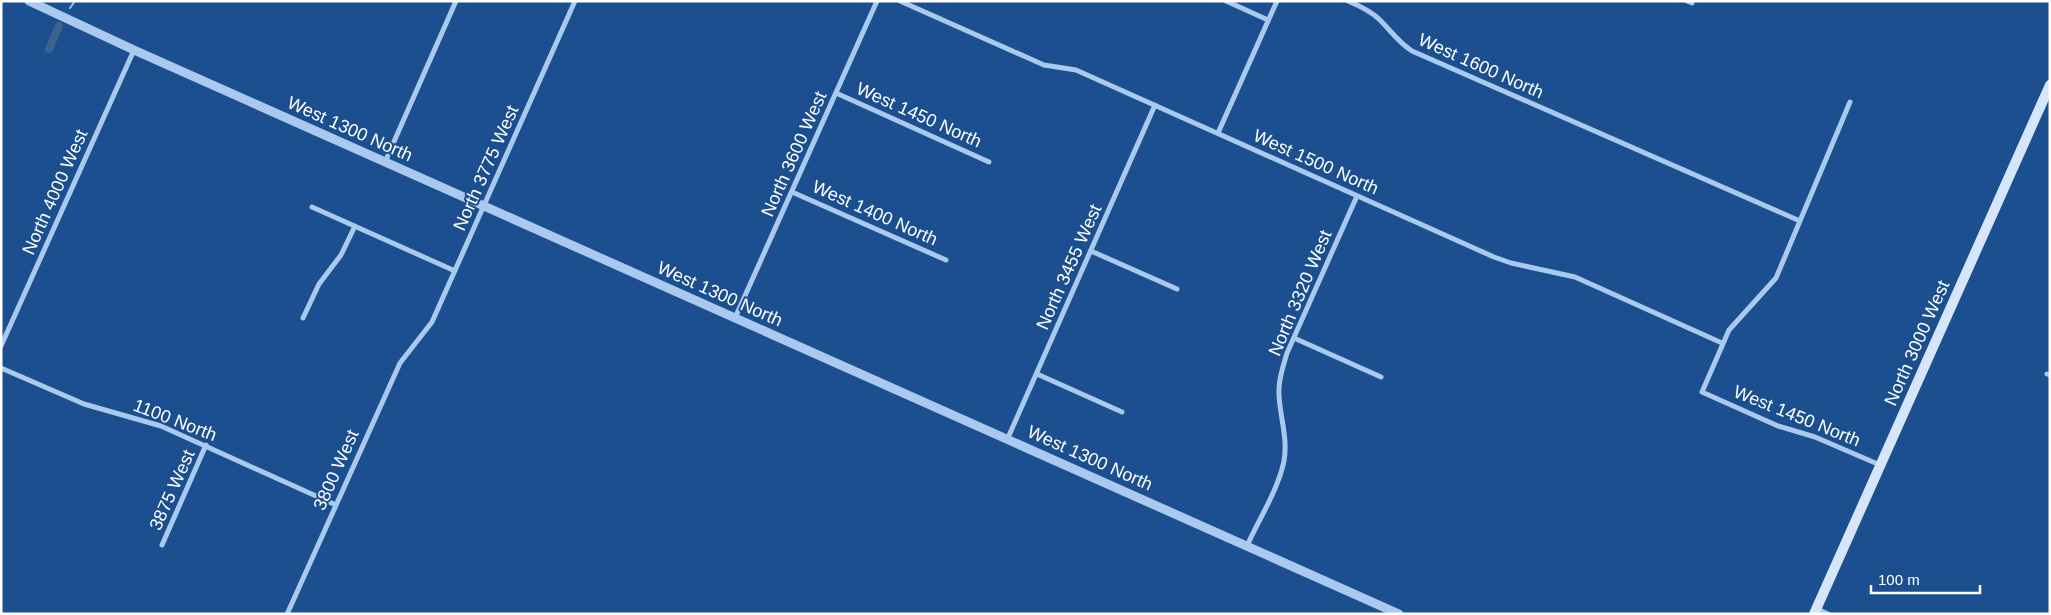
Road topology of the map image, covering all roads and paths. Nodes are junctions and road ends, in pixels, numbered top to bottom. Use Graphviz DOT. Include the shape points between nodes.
graph roads {
  1 [pos="29,1"];
  2 [pos="456,1"];
  3 [pos="575,1"];
  4 [pos="876,1"];
  5 [pos="900,1"];
  6 [pos="1226,1"];
  7 [pos="1276,1"];
  8 [pos="1348,1"];
  9 [pos="1268,20"];
  10 [pos="134,50"];
  11 [pos="2050,84"];
  12 [pos="836,93"];
  13 [pos="1850,102"];
  14 [pos="1155,105"];
  15 [pos="1218,133"];
  16 [pos="385,162"];
  17 [pos="989,162"];
  18 [pos="792,192"];
  19 [pos="1357,196"];
  20 [pos="484,206"];
  21 [pos="312,207"];
  22 [pos="1800,221"];
  23 [pos="354,226"];
  24 [pos="1091,251"];
  25 [pos="946,260"];
  26 [pos="455,271"];
  27 [pos="1177,289"];
  28 [pos="303,318"];
  29 [pos="735,318"];
  30 [pos="1294,338"];
  31 [pos="416,342"];
  32 [pos="1722,343"];
  33 [pos="1,346"];
  34 [pos="1,368"];
  35 [pos="1036,374"];
  36 [pos="1381,377"];
  37 [pos="1122,412"];
  38 [pos="1008,440"];
  39 [pos="206,446"];
  40 [pos="1880,465"];
  41 [pos="336,505"];
  42 [pos="162,545"];
  43 [pos="1247,546"];
  44 [pos="1815,611"];
  45 [pos="288,612"];
  46 [pos="1399,614"];
  47 [pos="1828,614"];
  1 -- 10 [label="street, West 1300 North"];
  2 -- 16 [label="street"];
  3 -- 20 [label="street, North 3775 West"];
  4 -- 12 [label="street, North 3600 West"];
  5 -- 14 [label="street, West 1500 North" via="1044,65 1076,70"];
  6 -- 9 [label="street"];
  7 -- 9 [label="street"];
  8 -- 22 [label="street, West 1600 North" via="1368,10 1412,51"];
  9 -- 15 [label="street"];
  10 -- 16 [label="street, West 1300 North"];
  10 -- 33 [label="street, North 4000 West"];
  11 -- 40 [label="main road, North 3000 West"];
  12 -- 17 [label="street, West 1450 North"];
  12 -- 18 [label="street, North 3600 West"];
  13 -- 22 [label="street"];
  14 -- 15 [label="street, West 1500 North"];
  14 -- 24 [label="street, North 3455 West"];
  15 -- 19 [label="street, West 1500 North"];
  16 -- 20 [label="street, West 1300 North"];
  18 -- 25 [label="street, West 1400 North"];
  18 -- 29 [label="street, North 3600 West"];
  19 -- 30 [label="street, North 3320 West"];
  19 -- 32 [label="street, West 1500 North" via="1494,257 1576,277"];
  20 -- 26 [label="street, North 3775 West"];
  20 -- 29 [label="street, West 1300 North"];
  21 -- 23 [label="street"];
  22 -- 32 [label="street" via="1776,278 1738,318"];
  23 -- 26 [label="street"];
  23 -- 28 [label="street" via="341,255 319,284"];
  24 -- 27 [label="street"];
  24 -- 35 [label="street, North 3455 West"];
  26 -- 31 [label="street, North 3775 West" via="432,322"];
  29 -- 38 [label="street, West 1300 North"];
  30 -- 36 [label="street"];
  30 -- 43 [label="street, North 3320 West" via="1282,370 1279,392 1284,460"];
  31 -- 41 [label="street, 3800 West" via="400,363"];
  32 -- 40 [label="street, West 1450 North" via="1702,392 1778,426 1815,437"];
  34 -- 39 [label="street, 1100 North" via="84,404 161,426"];
  35 -- 37 [label="street"];
  35 -- 38 [label="street, North 3455 West"];
  38 -- 43 [label="street, West 1300 North"];
  39 -- 41 [label="street, 1100 North"];
  39 -- 42 [label="street, 3875 West"];
  40 -- 44 [label="main road, North 3000 West"];
  41 -- 45 [label="street, 3800 West"];
  43 -- 46 [label="street, West 1300 North"];
  44 -- 47 [label="street"];
}
